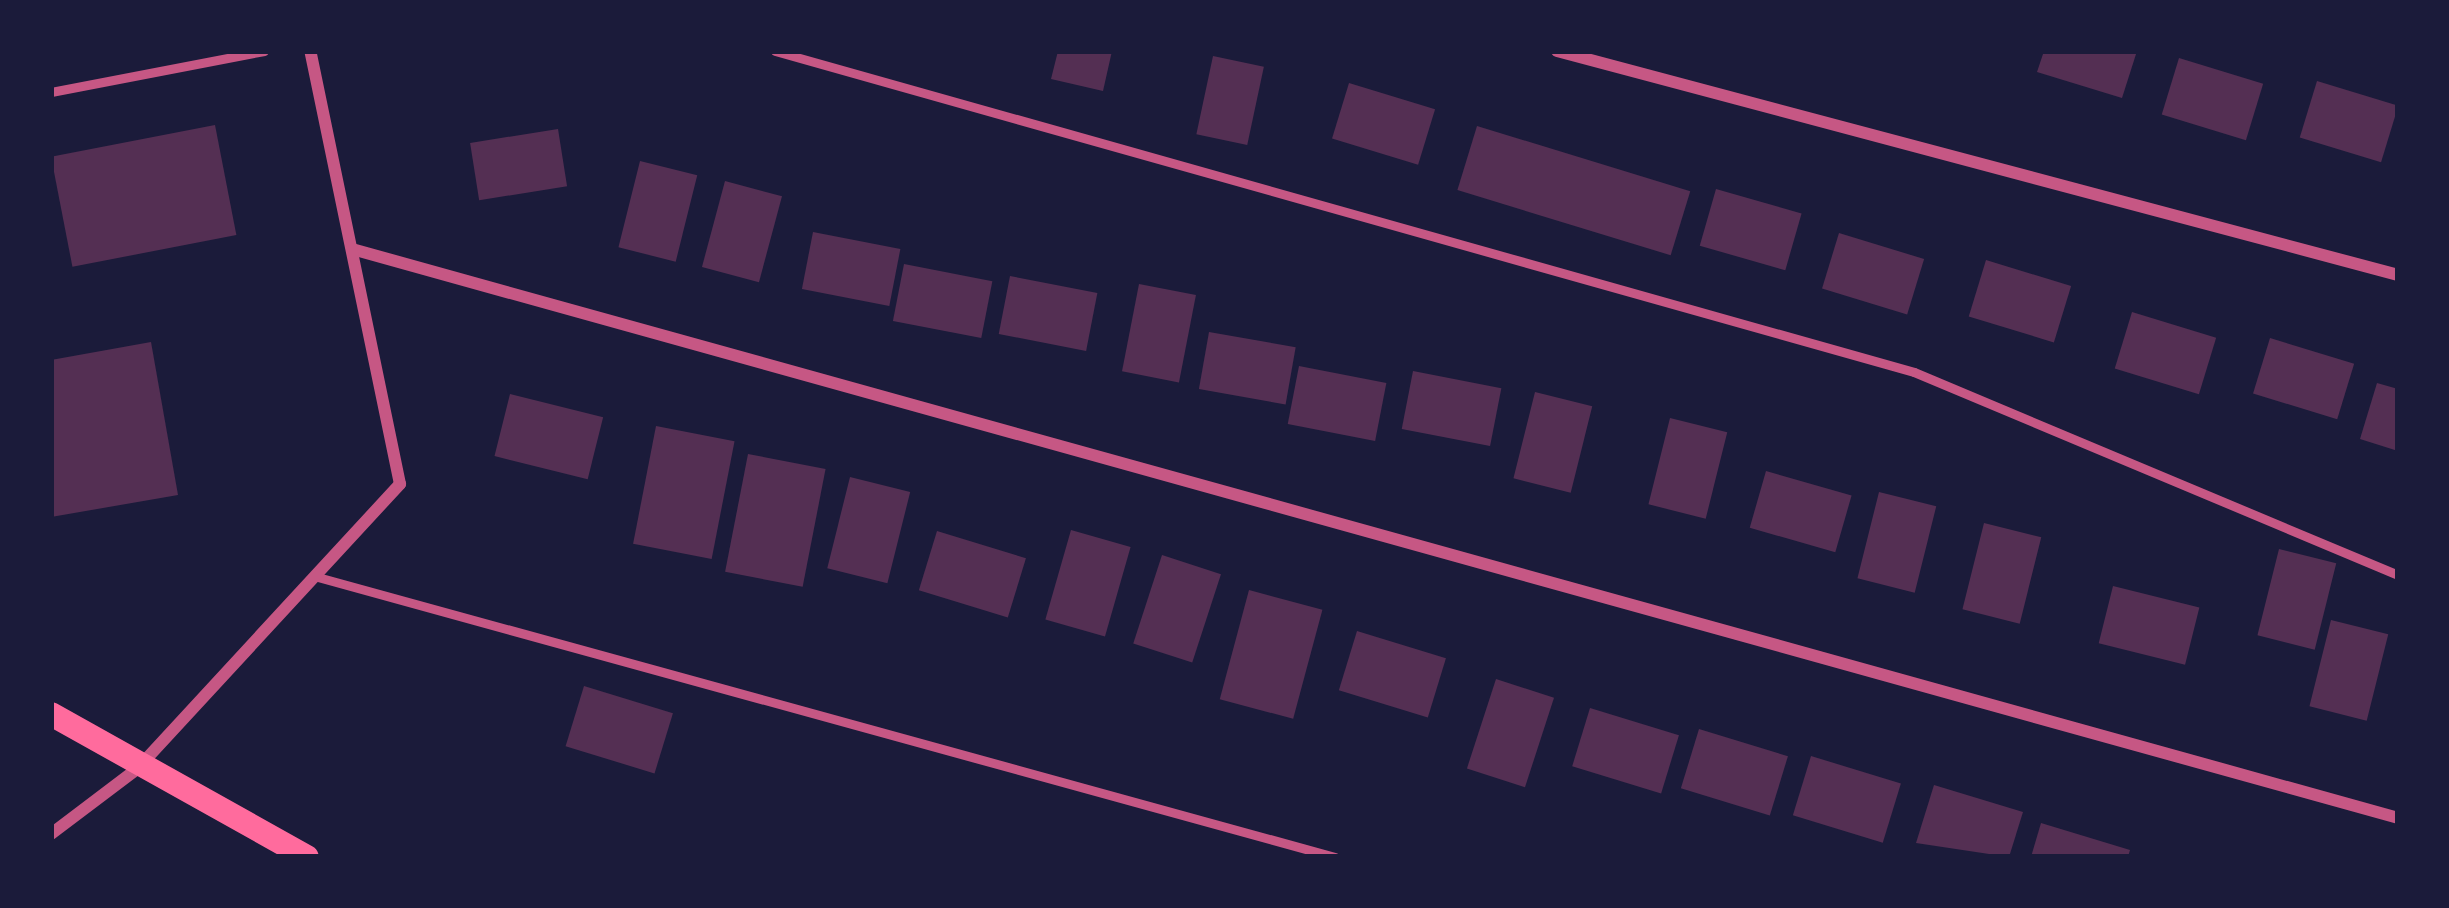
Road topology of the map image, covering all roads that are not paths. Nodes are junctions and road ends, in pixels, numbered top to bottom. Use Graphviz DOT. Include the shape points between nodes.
graph roads {
  1 [pos="263,51"];
  2 [pos="310,51"];
  3 [pos="775,51"];
  4 [pos="1557,51"];
  5 [pos="51,92"];
  6 [pos="352,249"];
  7 [pos="2398,275"];
  8 [pos="2398,575"];
  9 [pos="314,576"];
  10 [pos="51,714"];
  11 [pos="137,769"];
  12 [pos="2398,818"];
  13 [pos="51,834"];
  14 [pos="307,857"];
  15 [pos="1335,857"];
  1 -- 5 [label="lane"];
  2 -- 6 [label="street"];
  3 -- 8 [label="lane" via="1914,372"];
  4 -- 7 [label="street"];
  6 -- 9 [label="street" via="400,484"];
  6 -- 12 [label="street"];
  9 -- 11 [label="street"];
  9 -- 15 [label="lane"];
  10 -- 11 [label="main road"];
  11 -- 13 [label="street"];
  11 -- 14 [label="main road"];
}
